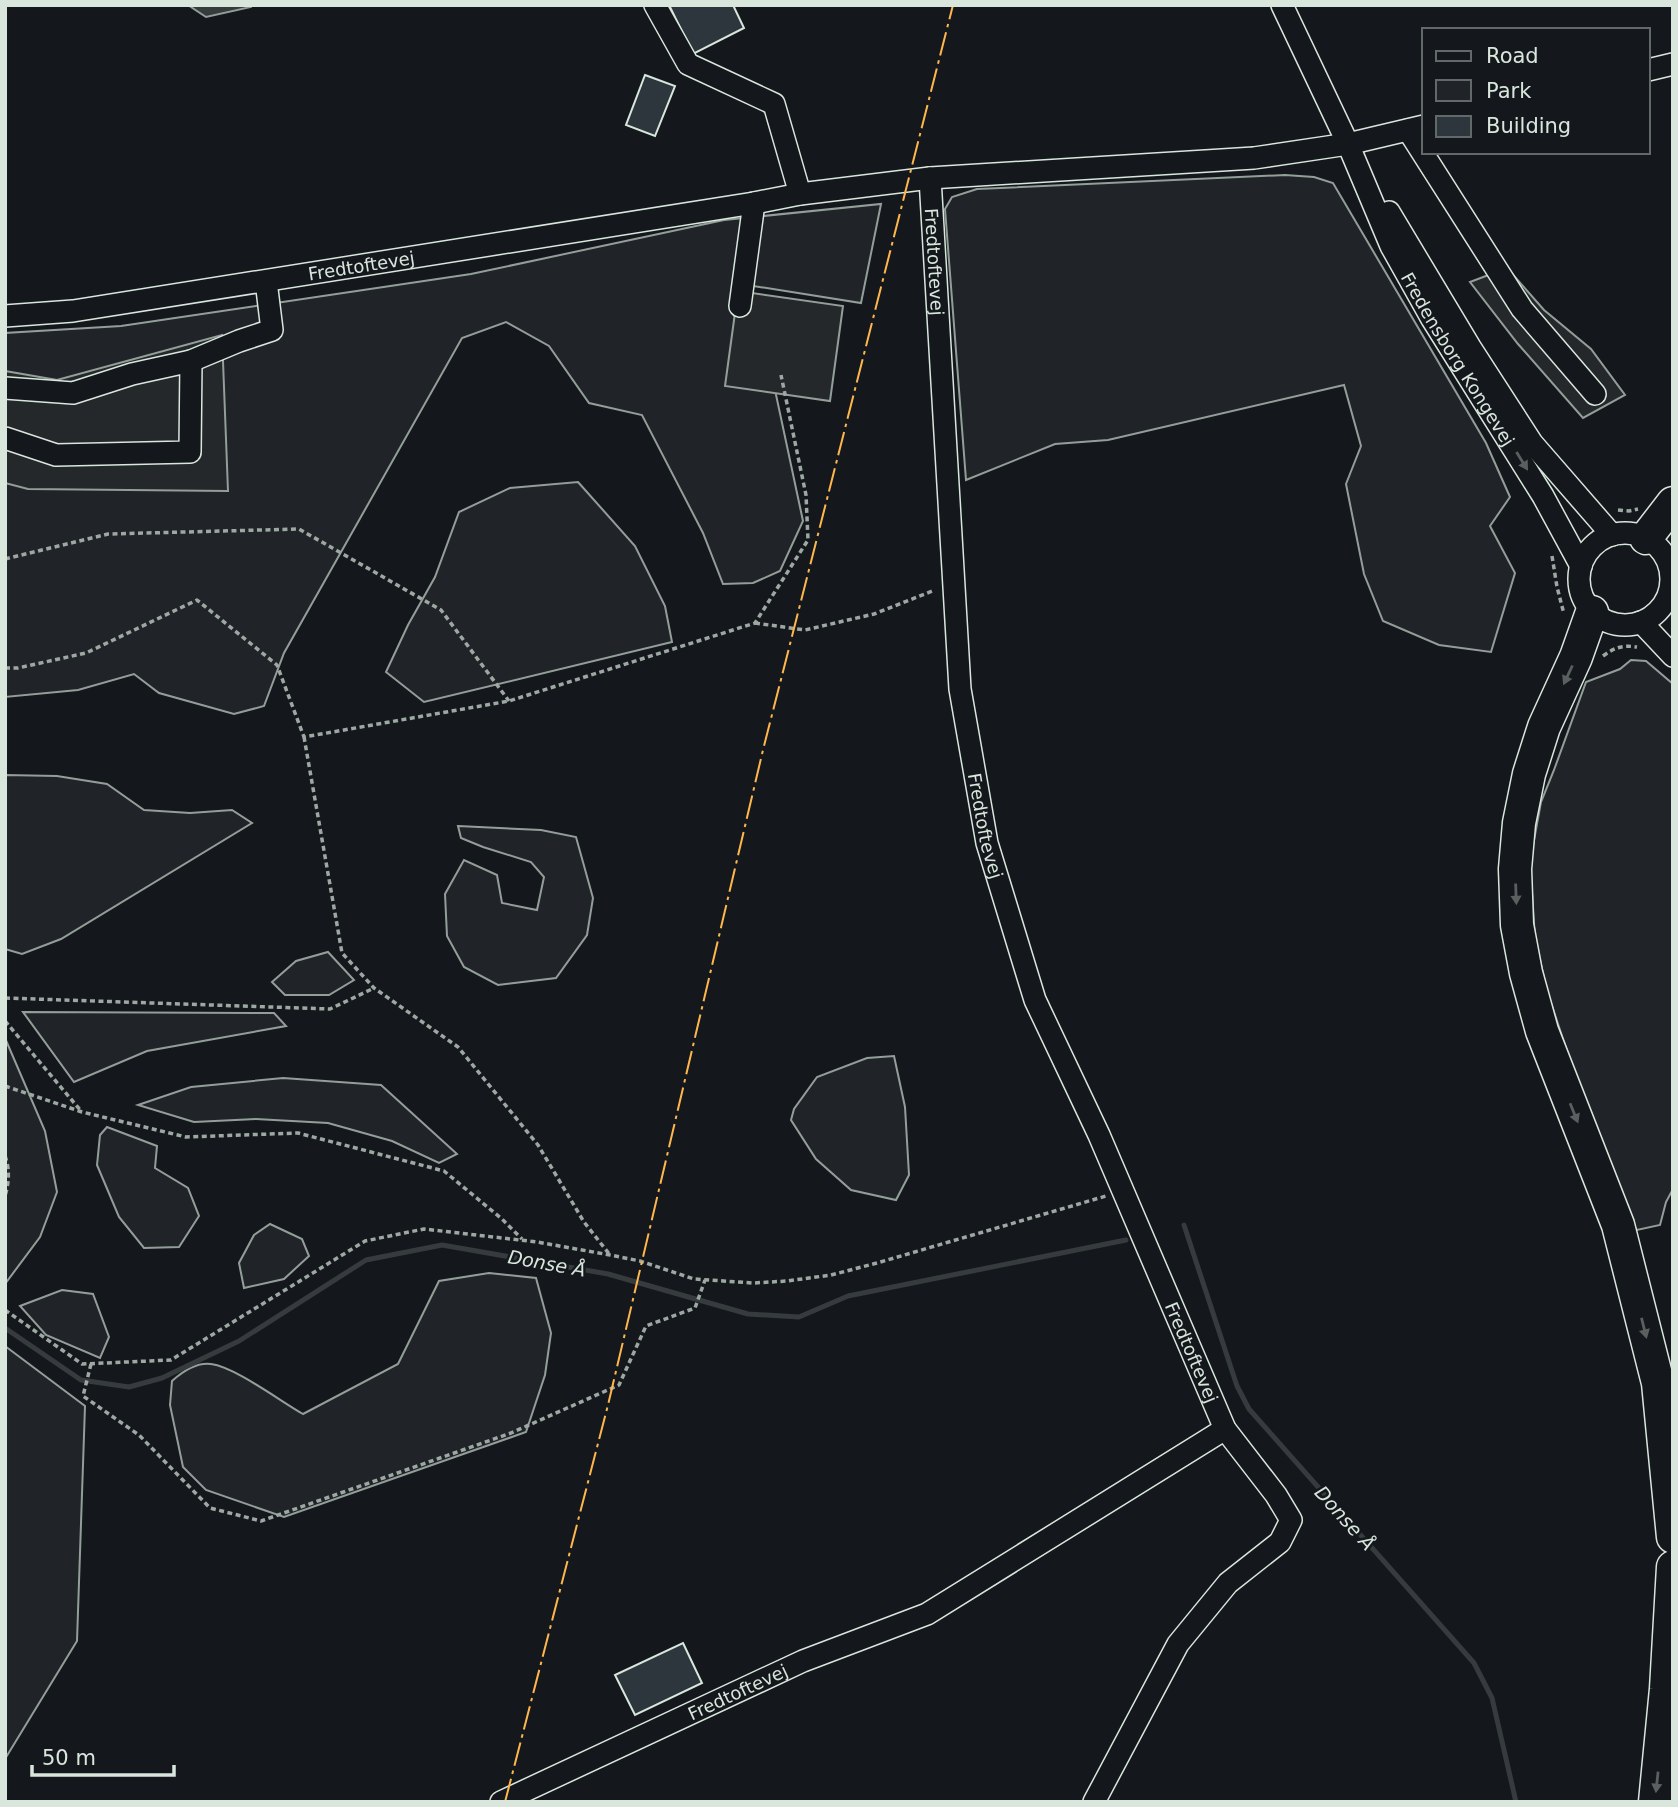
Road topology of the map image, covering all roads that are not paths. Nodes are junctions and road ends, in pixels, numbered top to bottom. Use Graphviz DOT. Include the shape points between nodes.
graph roads {
  1 [pos="655,5"];
  2 [pos="1282,5"];
  3 [pos="1673,64"];
  4 [pos="1650,70"];
  5 [pos="1416,128"];
  6 [pos="1348,144"];
  7 [pos="1431,154"];
  8 [pos="929,178"];
  9 [pos="800,194"];
  10 [pos="754,203"];
  11 [pos="266,281"];
  12 [pos="740,306"];
  13 [pos="5,316"];
  14 [pos="191,361"];
  15 [pos="5,388"];
  16 [pos="1595,394"];
  17 [pos="5,438"];
  18 [pos="1672,504"];
  19 [pos="1612,535"];
  20 [pos="1646,538"];
  21 [pos="1581,566"];
  22 [pos="1592,611"];
  23 [pos="1669,611"];
  24 [pos="1641,622"];
  25 [pos="1673,656"];
  26 [pos="1225,1429"];
  27 [pos="1673,1537"];
  28 [pos="1673,1567"];
  29 [pos="501,1802"];
  30 [pos="1094,1802"];
  31 [pos="1655,1802"];
  1 -- 9 [label="street" via="688,64 774,104"];
  2 -- 6 [label="street, Fredensborg Kongevej"];
  3 -- 4 [label="street"];
  5 -- 6 [label="street, Fredtoftevej"];
  6 -- 8 [label="street, Fredtoftevej" via="1254,158"];
  6 -- 19 [label="street, Fredensborg Kongevej" via="1532,443"];
  6 -- 21 [label="street, Fredensborg Kongevej, one-way" via="1391,246"];
  7 -- 16 [label="street" via="1522,309"];
  8 -- 9 [label="street, Fredtoftevej"];
  8 -- 26 [label="street, Fredtoftevej" via="960,689 987,843 1035,1000"];
  9 -- 10 [label="street, Fredtoftevej"];
  10 -- 11 [label="street, Fredtoftevej"];
  10 -- 12 [label="street"];
  11 -- 13 [label="street, Fredtoftevej" via="73,312"];
  11 -- 14 [label="street" via="272,330"];
  14 -- 15 [label="street" via="73,393"];
  14 -- 17 [label="street" via="190,452 56,455"];
  18 -- 20 [label="highway"];
  19 -- 20 [label="street"];
  19 -- 21 [label="street" via="1598,541"];
  20 -- 23 [label="street" via="1667,560"];
  21 -- 22 [label="street" via="1580,590"];
  22 -- 24 [label="street" via="1615,624"];
  22 -- 27 [label="highway, one-way" via="1529,774 1515,869 1517,925 1542,1031 1618,1225 1658,1383"];
  23 -- 24 [label="street"];
  24 -- 25 [label="street"];
  26 -- 29 [label="street, Fredtoftevej" via="927,1614 803,1661"];
  26 -- 30 [label="street, Fredtoftevej" via="1291,1520 1280,1542 1228,1583 1178,1644"];
  28 -- 31 [label="highway, one-way"];
}
